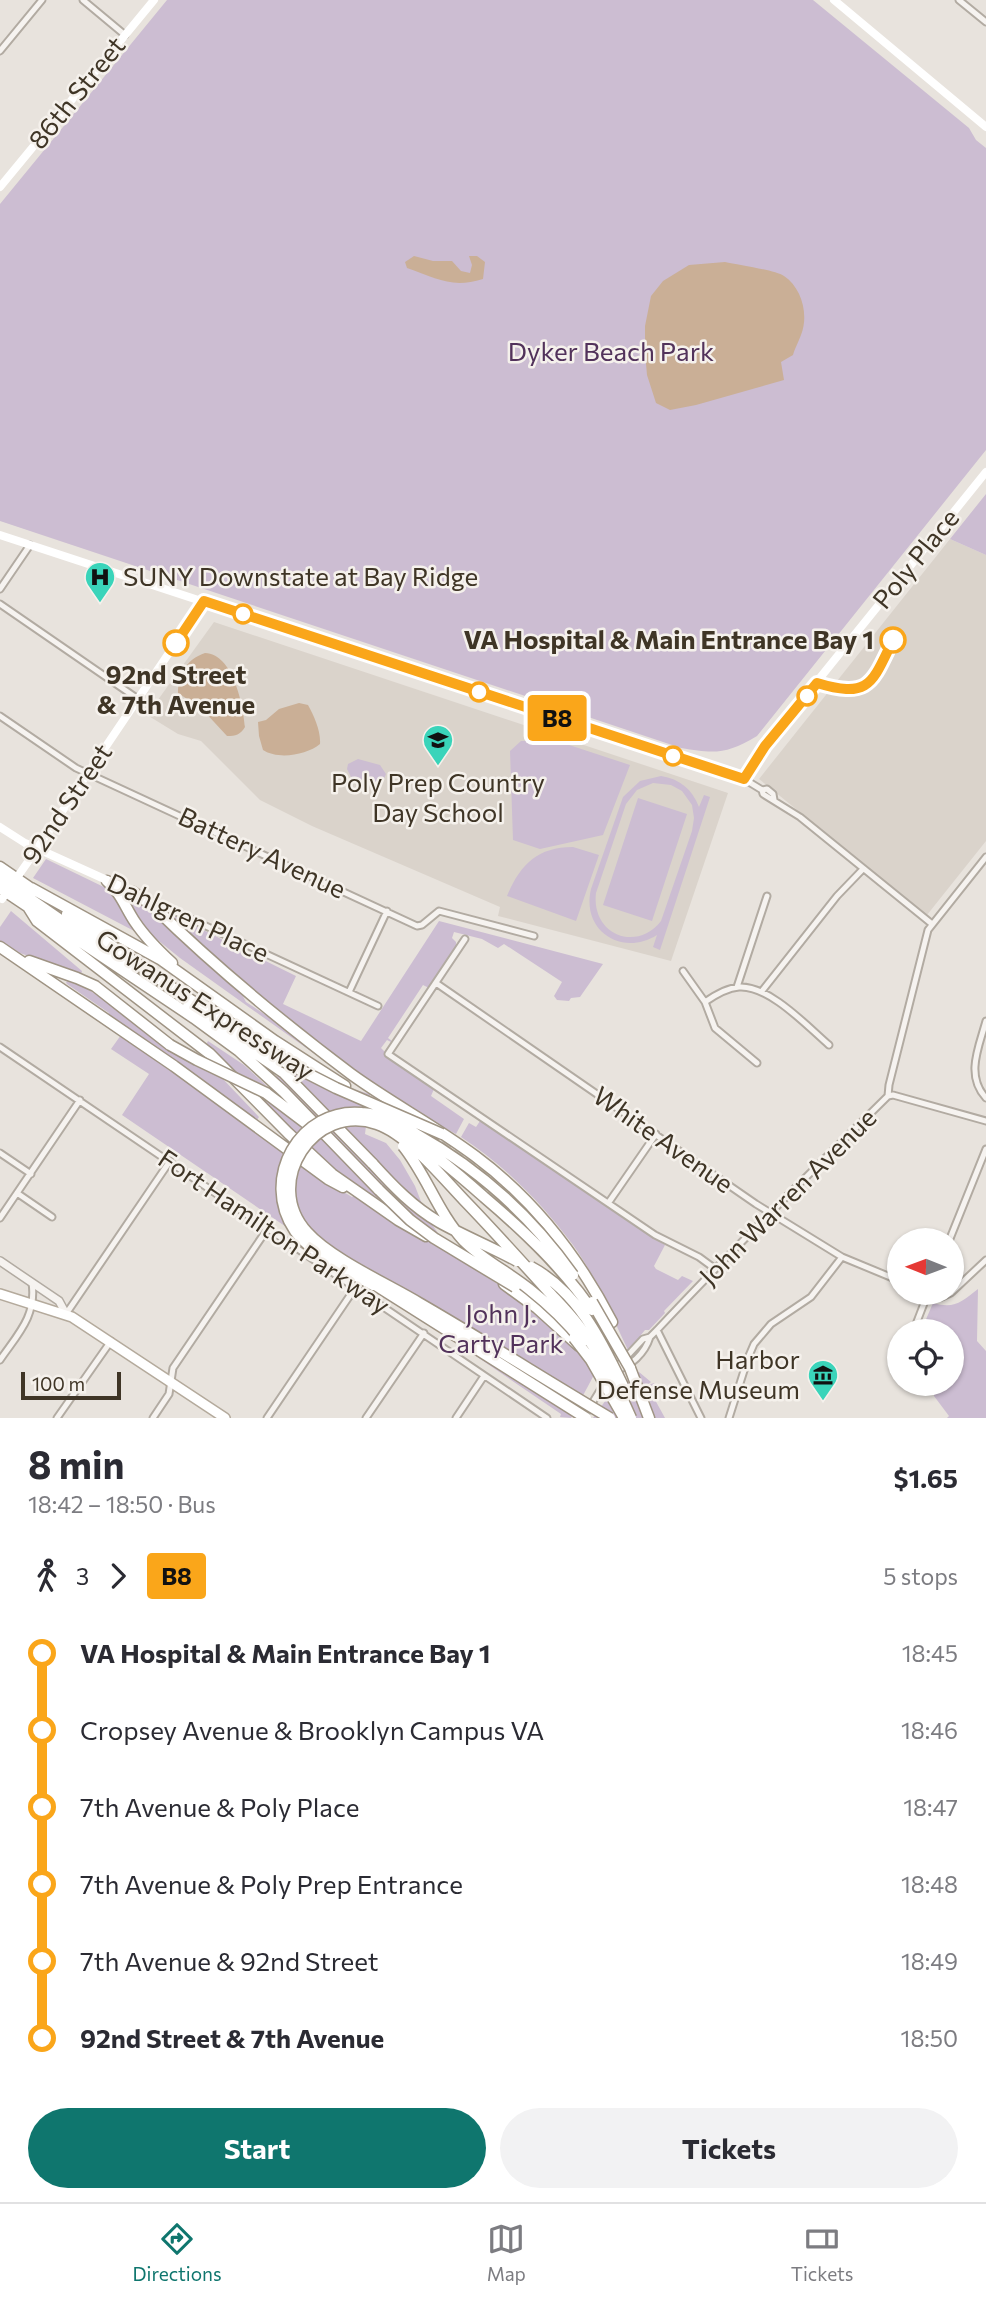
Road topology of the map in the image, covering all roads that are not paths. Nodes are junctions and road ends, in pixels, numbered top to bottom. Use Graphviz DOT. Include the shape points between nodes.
graph roads {
  1 [pos="42,0"];
  2 [pos="83,0"];
  3 [pos="154,0"];
  4 [pos="834,0"];
  5 [pos="959,0"];
  6 [pos="986,22"];
  7 [pos="125,35"];
  8 [pos="0,51"];
  9 [pos="984,121"];
  10 [pos="0,187"];
  11 [pos="986,472"];
  12 [pos="0,535"];
  13 [pos="30,545"];
  14 [pos="0,589"];
  15 [pos="204,601"];
  16 [pos="0,604"];
  17 [pos="138,699"];
  18 [pos="0,716"];
  19 [pos="89,772"];
  20 [pos="744,779"];
  21 [pos="0,827"];
  22 [pos="34,852"];
  23 [pos="986,858"];
  24 [pos="0,867"];
  25 [pos="863,869"];
  26 [pos="0,878"];
  27 [pos="107,881"];
  28 [pos="0,888"];
  29 [pos="31,888"];
  30 [pos="133,892"];
  31 [pos="767,896"];
  32 [pos="0,901"];
  33 [pos="27,905"];
  34 [pos="387,911"];
  35 [pos="932,924"];
  36 [pos="534,936"];
  37 [pos="465,939"];
  38 [pos="0,947"];
  39 [pos="15,957"];
  40 [pos="683,971"];
  41 [pos="436,983"];
  42 [pos="199,986"];
  43 [pos="737,987"];
  44 [pos="762,991"];
  45 [pos="349,992"];
  46 [pos="705,1002"];
  47 [pos="378,1006"];
  48 [pos="986,1021"];
  49 [pos="829,1045"];
  50 [pos="0,1047"];
  51 [pos="757,1063"];
  52 [pos="345,1086"];
  53 [pos="888,1096"];
  54 [pos="986,1098"];
  55 [pos="80,1100"];
  56 [pos="986,1121"];
  57 [pos="442,1134"];
  58 [pos="656,1134"];
  59 [pos="986,1149"];
  60 [pos="0,1153"];
  61 [pos="342,1154"];
  62 [pos="170,1161"];
  63 [pos="30,1174"];
  64 [pos="17,1193"];
  65 [pos="609,1202"];
  66 [pos="377,1206"];
  67 [pos="770,1211"];
  68 [pos="52,1217"];
  69 [pos="0,1218"];
  70 [pos="268,1228"];
  71 [pos="954,1228"];
  72 [pos="842,1257"];
  73 [pos="986,1260"];
  74 [pos="0,1261"];
  75 [pos="714,1268"];
  76 [pos="887,1276"];
  77 [pos="964,1281"];
  78 [pos="384,1282"];
  79 [pos="32,1283"];
  80 [pos="355,1288"];
  81 [pos="0,1294"];
  82 [pos="397,1299"];
  83 [pos="33,1304"];
  84 [pos="593,1310"];
  85 [pos="66,1314"];
  86 [pos="657,1330"];
  87 [pos="424,1333"];
  88 [pos="111,1341"];
  89 [pos="0,1360"];
  90 [pos="630,1368"];
  91 [pos="609,1373"];
  92 [pos="484,1376"];
  93 [pos="171,1382"];
  94 [pos="57,1418"];
  95 [pos="153,1418"];
  96 [pos="225,1418"];
  97 [pos="267,1418"];
  98 [pos="366,1418"];
  99 [pos="456,1418"];
  100 [pos="547,1418"];
  101 [pos="584,1418"];
  102 [pos="610,1418"];
  103 [pos="624,1418"];
  104 [pos="631,1418"];
  105 [pos="637,1418"];
  106 [pos="649,1418"];
  107 [pos="701,1418"];
  108 [pos="729,1418"];
  1 -- 8 [label="street"];
  2 -- 7 [label="street"];
  3 -- 7 [label="main road, 86th Street"];
  4 -- 9 [label="main road"];
  5 -- 6 [label="street"];
  7 -- 10 [label="main road, 86th Street"];
  11 -- 20 [label="main road, Poly Place" via="765,746"];
  12 -- 13 [label="main road"];
  13 -- 14 [label="street"];
  13 -- 15 [label="main road"];
  15 -- 17 [label="main road, 92nd Street"];
  15 -- 20 [label="main road"];
  16 -- 17 [label="street"];
  17 -- 19 [label="main road, 92nd Street"];
  18 -- 19 [label="street, Battery Avenue" via="76,768"];
  19 -- 22 [label="main road, 92nd Street"];
  19 -- 34 [label="street, Battery Avenue"];
  20 -- 25 [label="street"];
  21 -- 22 [label="main road, Dahlgren Place"];
  22 -- 27 [label="main road, Dahlgren Place"];
  22 -- 32 [label="main road, 92nd Street, bridge"];
  23 -- 35 [label="street, John Warren Avenue"];
  24 -- 29 [label="highway, Gowanus Expressway"];
  25 -- 35 [label="street"];
  25 -- 44 [label="street"];
  26 -- 105 [label="highway, bridge" via="284,1073 421,1210 560,1287 596,1334"];
  27 -- 30 [label="main road, Dahlgren Place"];
  27 -- 42 [label="highway" via="147,937"];
  28 -- 33 [label="highway, Gowanus Expressway"];
  29 -- 42 [label="highway, Gowanus Expressway" via="160,959"];
  29 -- 57 [label="highway, Gowanus Expressway, bridge" via="283,1062"];
  30 -- 45 [label="street, Dahlgren Place"];
  30 -- 57 [label="highway, bridge" via="249,994 353,1075"];
  31 -- 43 [label="street"];
  33 -- 61 [label="highway, Gowanus Expressway" via="239,1051"];
  33 -- 66 [label="highway, Gowanus Expressway" via="37,921 211,1054 332,1174"];
  34 -- 36 [label="street, Battery Avenue" via="417,926 439,911"];
  34 -- 45 [label="street"];
  35 -- 53 [label="street, John Warren Avenue"];
  37 -- 41 [label="street"];
  38 -- 39 [label="highway"];
  39 -- 61 [label="highway, bridge" via="95,986 170,1045 266,1093"];
  39 -- 66 [label="highway" via="328,1179"];
  40 -- 46 [label="street"];
  41 -- 58 [label="street, White Avenue"];
  41 -- 65 [label="street" via="388,1054"];
  42 -- 52 [label="highway, Gowanus Expressway"];
  43 -- 44 [label="street"];
  43 -- 46 [label="street"];
  44 -- 49 [label="street"];
  45 -- 47 [label="street, Dahlgren Place"];
  46 -- 51 [label="street" via="715,1028"];
  48 -- 54 [label="street" via="974,1072"];
  50 -- 55 [label="street, Fort Hamilton Parkway"];
  53 -- 56 [label="street"];
  53 -- 67 [label="street, John Warren Avenue"];
  55 -- 62 [label="street, Fort Hamilton Parkway"];
  55 -- 63 [label="street"];
  57 -- 90 [label="highway, Gowanus Expressway, bridge" via="501,1177 557,1236 600,1299"];
  58 -- 65 [label="street"];
  58 -- 67 [label="street, White Avenue"];
  59 -- 71 [label="street"];
  60 -- 63 [label="street"];
  61 -- 103 [label="highway, Gowanus Expressway, bridge" via="410,1220 516,1287 560,1323 591,1360"];
  62 -- 70 [label="street, Fort Hamilton Parkway"];
  62 -- 85 [label="street"];
  63 -- 64 [label="street"];
  64 -- 68 [label="street"];
  64 -- 69 [label="street"];
  65 -- 75 [label="street"];
  66 -- 91 [label="highway, Gowanus Expressway, bridge" via="526,1299"];
  67 -- 72 [label="street, White Avenue"];
  67 -- 75 [label="street, John Warren Avenue"];
  70 -- 80 [label="street, Fort Hamilton Parkway"];
  70 -- 93 [label="street" via="173,1368"];
  72 -- 76 [label="street, White Avenue"];
  72 -- 108 [label="street" via="811,1297 776,1319 754,1344"];
  73 -- 77 [label="street"];
  74 -- 79 [label="street"];
  75 -- 86 [label="street, John Warren Avenue"];
  78 -- 91 [label="highway, bridge" via="311,1232 295,1203 293,1181 303,1154 319,1136 341,1126 371,1126 399,1141 464,1241 565,1321"];
  78 -- 102 [label="highway, bridge"];
  78 -- 104 [label="highway, bridge" via="314,1239 292,1205 291,1174 300,1152 317,1133 340,1123 368,1121 386,1128 435,1169 578,1324"];
  79 -- 83 [label="street"];
  79 -- 85 [label="street" via="59,1301"];
  80 -- 87 [label="street, Fort Hamilton Parkway"];
  80 -- 97 [label="street"];
  81 -- 83 [label="main road"];
  82 -- 84 [label="highway, bridge" via="313,1244 289,1213 285,1181 292,1156 318,1126 354,1116 373,1118 409,1136 519,1228"];
  82 -- 90 [label="highway, bridge" via="311,1247 286,1214 281,1187 288,1156 308,1129 330,1117 360,1112 389,1120 432,1143 508,1200 567,1266 607,1324"];
  82 -- 101 [label="highway, bridge"];
  83 -- 85 [label="main road"];
  83 -- 89 [label="street" via="30,1317"];
  85 -- 88 [label="main road"];
  86 -- 91 [label="street, John Warren Avenue"];
  86 -- 107 [label="street"];
  87 -- 92 [label="street, Fort Hamilton Parkway"];
  87 -- 98 [label="street"];
  88 -- 93 [label="main road"];
  88 -- 94 [label="street"];
  90 -- 106 [label="highway, Gowanus Expressway"];
  91 -- 101 [label="street, John Warren Avenue"];
  91 -- 103 [label="highway, Gowanus Expressway, bridge"];
  92 -- 99 [label="street"];
  92 -- 100 [label="street, Fort Hamilton Parkway"];
  93 -- 95 [label="street" via="169,1394"];
  93 -- 96 [label="main road"];
}
